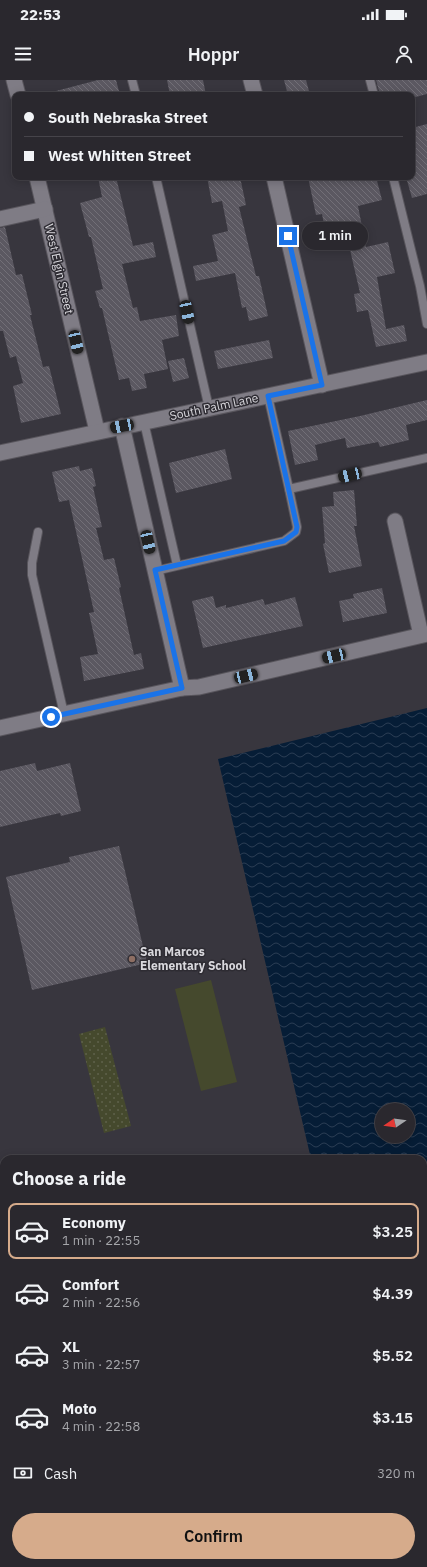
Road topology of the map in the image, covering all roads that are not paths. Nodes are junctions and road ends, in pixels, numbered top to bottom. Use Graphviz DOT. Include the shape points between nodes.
graph roads {
  1 [pos="14,80"];
  2 [pos="132,80"];
  3 [pos="251,80"];
  4 [pos="370,80"];
  5 [pos="17,92"];
  6 [pos="135,92"];
  7 [pos="254,92"];
  8 [pos="373,92"];
  9 [pos="38,180"];
  10 [pos="157,180"];
  11 [pos="275,180"];
  12 [pos="395,180"];
  13 [pos="45,209"];
  14 [pos="0,219"];
  15 [pos="427,324"];
  16 [pos="427,362"];
  17 [pos="322,385"];
  18 [pos="268,396"];
  19 [pos="208,408"];
  20 [pos="144,422"];
  21 [pos="122,426"];
  22 [pos="97,431"];
  23 [pos="0,453"];
  24 [pos="427,458"];
  25 [pos="289,489"];
  26 [pos="395,521"];
  27 [pos="38,532"];
  28 [pos="177,565"];
  29 [pos="155,570"];
  30 [pos="424,635"];
  31 [pos="182,688"];
  32 [pos="64,714"];
  33 [pos="0,728"];
  1 -- 5 [label="street"];
  2 -- 6 [label="lane"];
  3 -- 7 [label="street"];
  4 -- 8 [label="lane"];
  9 -- 13 [label="street, West Elgin Street"];
  10 -- 19 [label="lane"];
  11 -- 17 [label="street"];
  12 -- 15 [label="lane"];
  13 -- 14 [label="street"];
  13 -- 22 [label="street, West Elgin Street"];
  16 -- 17 [label="street, South Palm Lane"];
  17 -- 18 [label="street, South Palm Lane"];
  18 -- 19 [label="street, South Palm Lane"];
  18 -- 25 [label="lane"];
  19 -- 20 [label="street, South Palm Lane"];
  20 -- 21 [label="street, South Palm Lane"];
  20 -- 28 [label="lane"];
  21 -- 22 [label="street, South Palm Lane"];
  21 -- 29 [label="street"];
  22 -- 23 [label="street, South Palm Lane"];
  24 -- 25 [label="lane"];
  25 -- 28 [label="lane" via="297,527 296,532 284,541"];
  26 -- 30 [label="street"];
  27 -- 32 [label="lane" via="32,574"];
  28 -- 29 [label="lane"];
  29 -- 31 [label="street"];
  30 -- 31 [label="street" via="202,686"];
  31 -- 32 [label="street"];
  32 -- 33 [label="street"];
}
